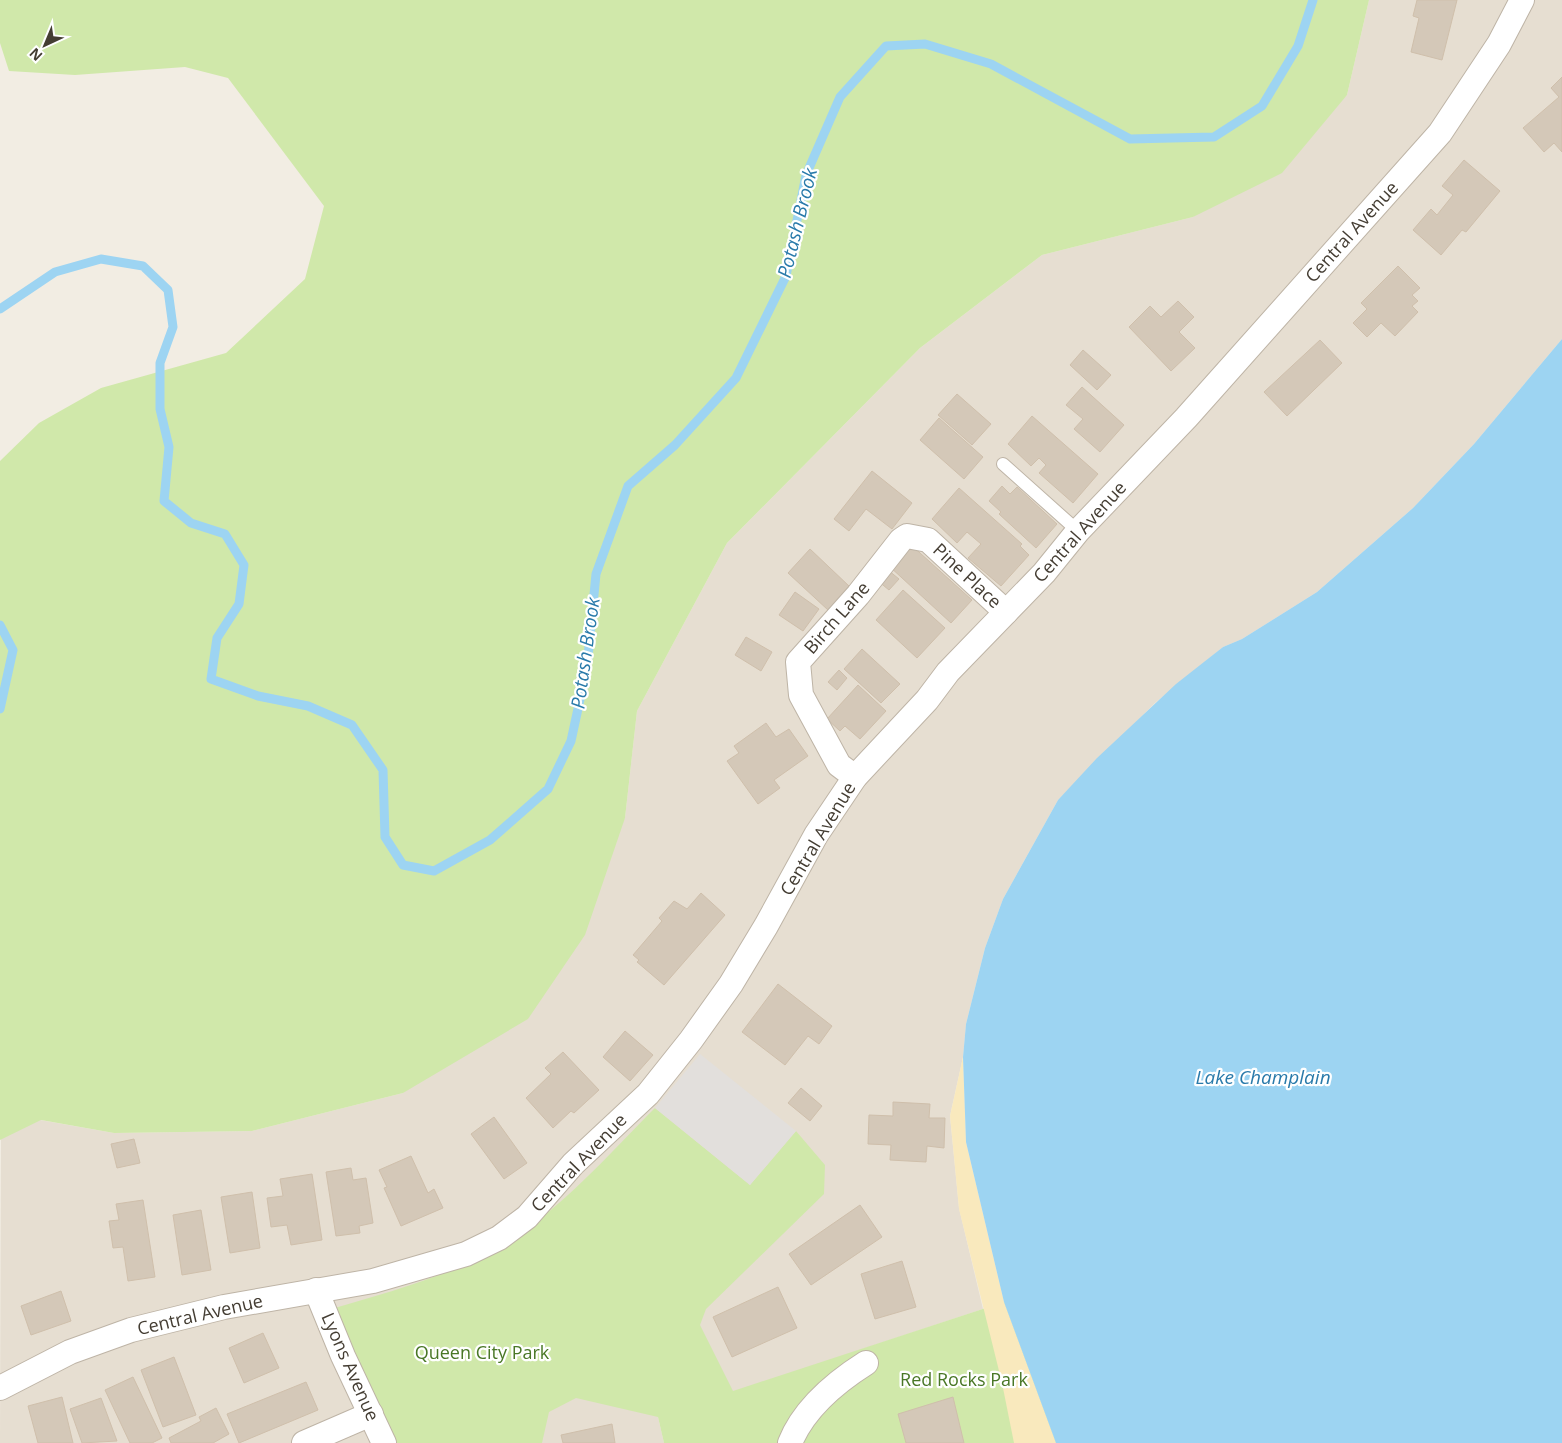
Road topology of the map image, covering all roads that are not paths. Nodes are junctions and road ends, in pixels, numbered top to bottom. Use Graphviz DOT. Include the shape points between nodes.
graph roads {
  1 [pos="1522,0"];
  2 [pos="1003,464"];
  3 [pos="1078,531"];
  4 [pos="901,540"];
  5 [pos="1006,612"];
  6 [pos="855,777"];
  7 [pos="316,1290"];
  8 [pos="866,1363"];
  9 [pos="0,1388"];
  10 [pos="370,1414"];
  11 [pos="304,1443"];
  12 [pos="384,1443"];
  13 [pos="790,1443"];
  1 -- 3 [label="street, Central Avenue" via="1499,44 1440,133 1186,418"];
  2 -- 3 [label="lane"];
  3 -- 5 [label="street, Central Avenue"];
  4 -- 5 [label="street, Pine Place" via="907,536 928,540"];
  4 -- 6 [label="street, Birch Lane" via="858,595 798,662 801,695 839,765"];
  5 -- 6 [label="street, Central Avenue"];
  6 -- 7 [label="street, Central Avenue" via="816,835 731,984 691,1040 648,1094 573,1164 526,1217 498,1238 466,1254 403,1273"];
  7 -- 9 [label="street, Central Avenue" via="224,1306 132,1330 70,1352"];
  7 -- 10 [label="street, Lyons Avenue"];
  8 -- 13 [label="street" via="838,1381 815,1405"];
  10 -- 11 [label="street"];
  10 -- 12 [label="street, Lyons Avenue"];
}
